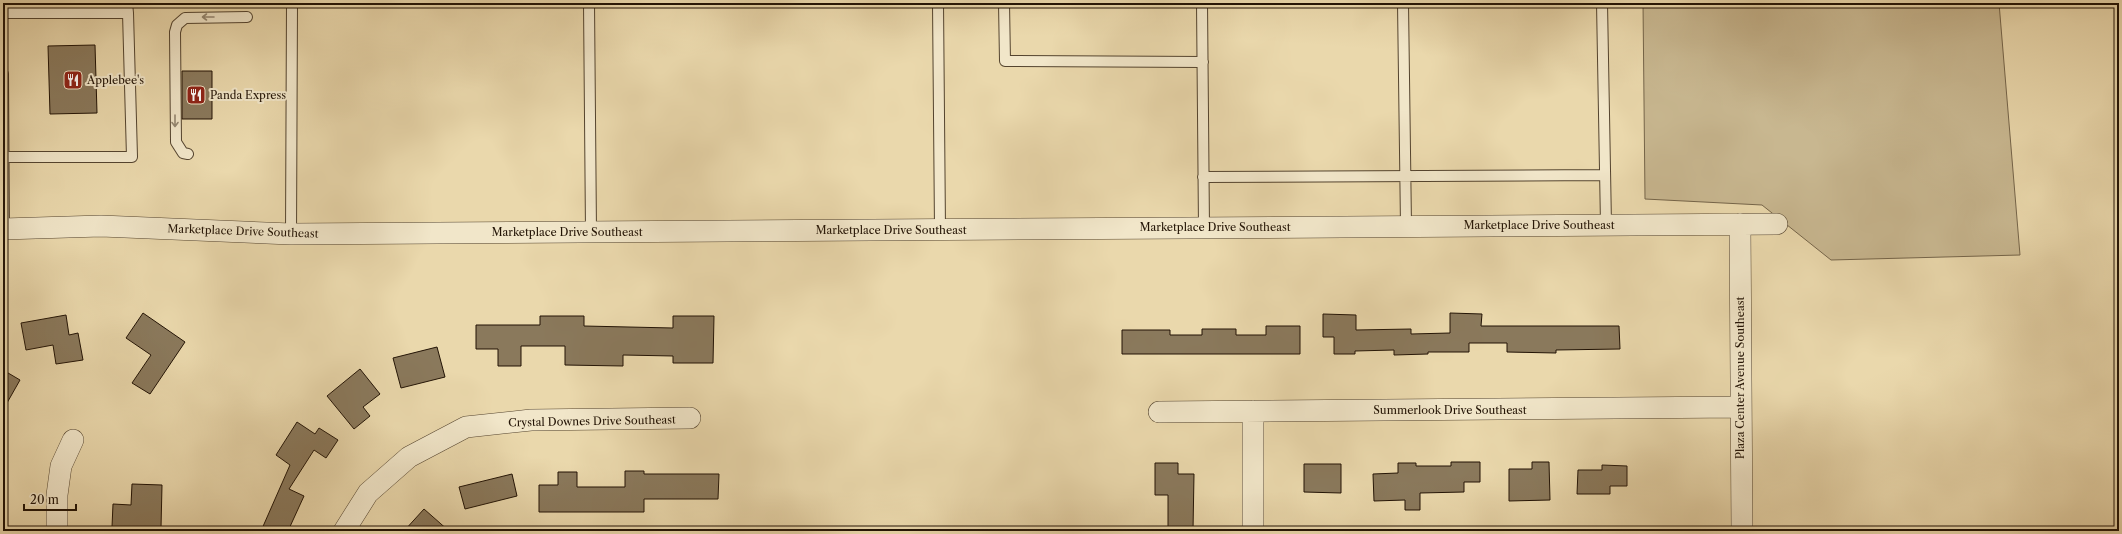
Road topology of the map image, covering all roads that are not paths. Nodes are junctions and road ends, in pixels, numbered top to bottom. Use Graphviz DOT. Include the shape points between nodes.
graph roads {
  1 [pos="292,3"];
  2 [pos="589,3"];
  3 [pos="938,3"];
  4 [pos="1004,3"];
  5 [pos="1202,3"];
  6 [pos="1403,3"];
  7 [pos="1602,3"];
  8 [pos="127,8"];
  9 [pos="3,13"];
  10 [pos="247,17"];
  11 [pos="1202,62"];
  12 [pos="3,74"];
  13 [pos="188,154"];
  14 [pos="4,157"];
  15 [pos="1605,175"];
  16 [pos="1405,176"];
  17 [pos="1203,177"];
  18 [pos="1740,224"];
  19 [pos="1778,224"];
  20 [pos="1606,225"];
  21 [pos="1406,226"];
  22 [pos="1204,228"];
  23 [pos="3,229"];
  24 [pos="940,229"];
  25 [pos="591,232"];
  26 [pos="291,234"];
  27 [pos="1740,407"];
  28 [pos="1253,411"];
  29 [pos="1160,412"];
  30 [pos="690,418"];
  31 [pos="74,440"];
  32 [pos="57,531"];
  33 [pos="344,531"];
  34 [pos="1253,531"];
  35 [pos="1742,531"];
  1 -- 26 [label="lane"];
  2 -- 25 [label="lane"];
  3 -- 24 [label="lane"];
  4 -- 11 [label="lane" via="1005,61"];
  5 -- 11 [label="lane"];
  6 -- 16 [label="lane"];
  7 -- 15 [label="lane"];
  8 -- 9 [label="lane"];
  8 -- 14 [label="lane" via="132,157"];
  10 -- 13 [label="lane, one-way" via="186,18 177,25 176,142 183,153"];
  11 -- 17 [label="lane"];
  12 -- 14 [label="lane"];
  14 -- 23 [label="lane"];
  15 -- 16 [label="lane"];
  15 -- 20 [label="lane"];
  16 -- 17 [label="lane"];
  16 -- 21 [label="lane"];
  17 -- 22 [label="lane"];
  18 -- 19 [label="street, Marketplace Drive Southeast"];
  18 -- 20 [label="street, Marketplace Drive Southeast"];
  18 -- 27 [label="street, Plaza Center Avenue Southeast"];
  20 -- 21 [label="street, Marketplace Drive Southeast"];
  21 -- 22 [label="street, Marketplace Drive Southeast"];
  22 -- 24 [label="street, Marketplace Drive Southeast"];
  23 -- 26 [label="street, Marketplace Drive Southeast" via="102,226"];
  24 -- 25 [label="street, Marketplace Drive Southeast"];
  25 -- 26 [label="street, Marketplace Drive Southeast"];
  27 -- 28 [label="street, Summerlook Drive Southeast"];
  27 -- 35 [label="street, Plaza Center Avenue Southeast"];
  28 -- 29 [label="street, Summerlook Drive Southeast"];
  28 -- 34 [label="street"];
  30 -- 33 [label="street, Crystal Downes Drive Southeast" via="531,420 466,427 409,457 368,493"];
  31 -- 32 [label="street" via="61,466 57,495"];
}
